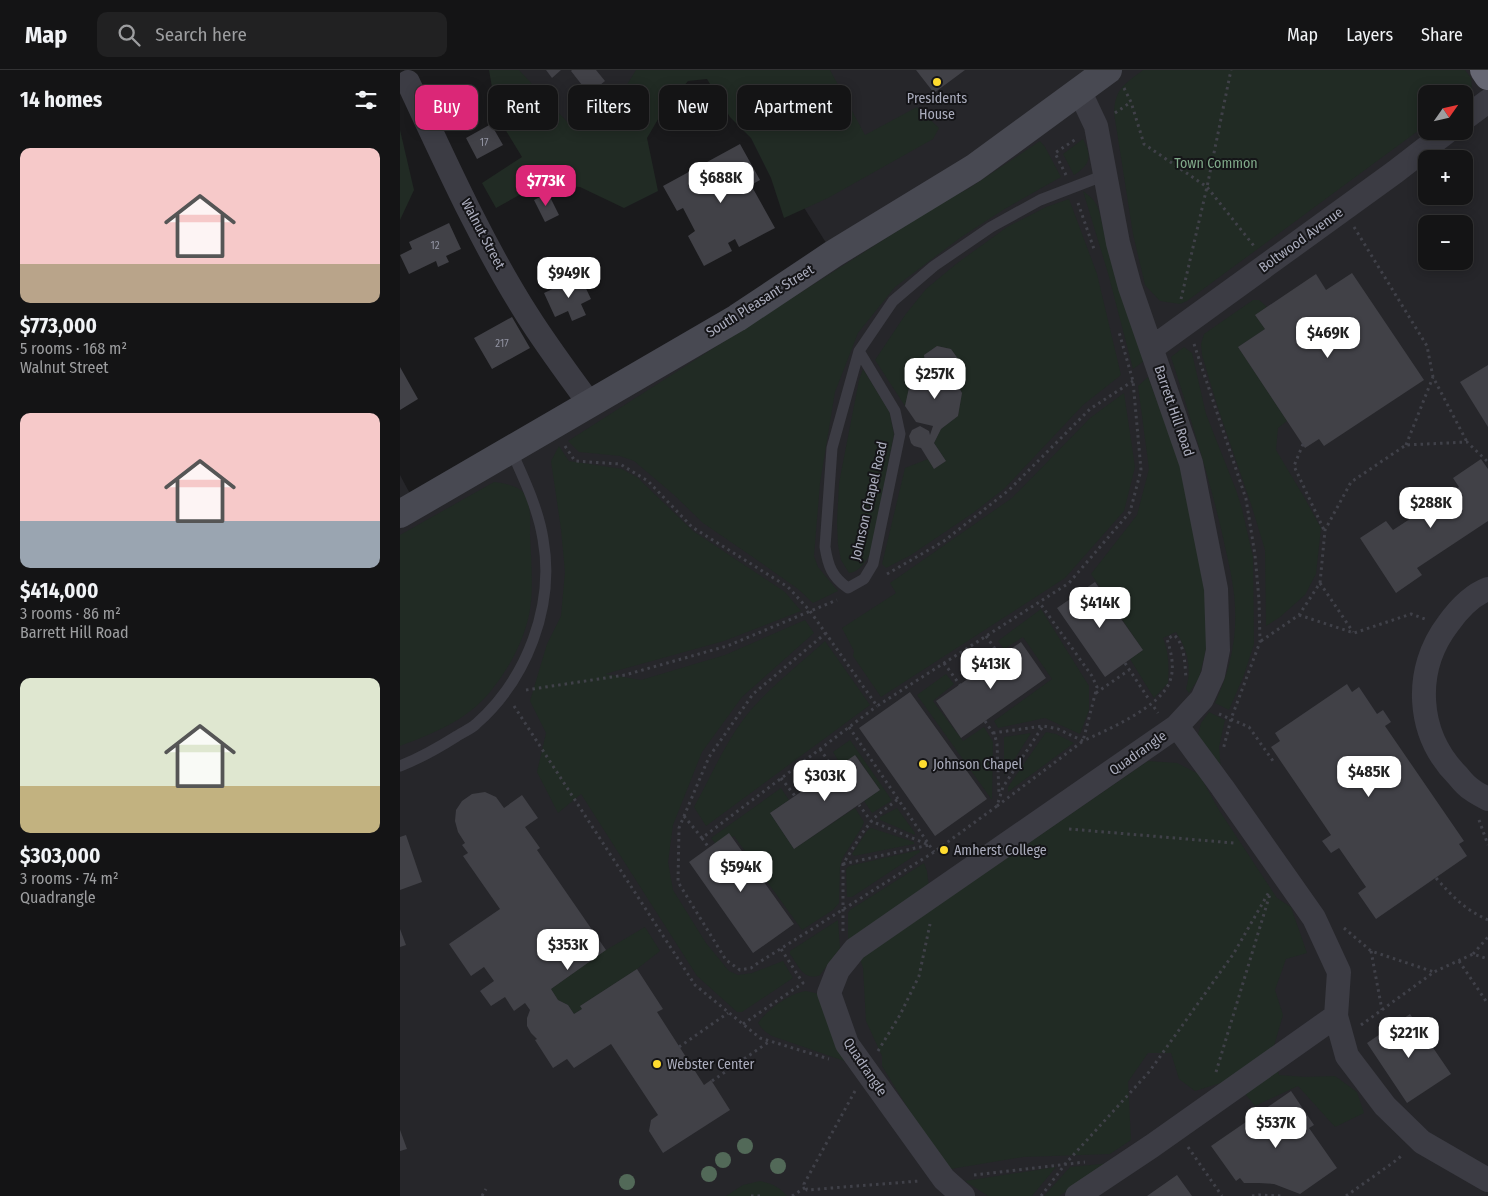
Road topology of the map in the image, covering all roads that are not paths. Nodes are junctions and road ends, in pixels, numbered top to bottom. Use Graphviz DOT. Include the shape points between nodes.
graph roads {
  1 [pos="1484,70"];
  2 [pos="1488,76"];
  3 [pos="410,78"];
  4 [pos="1115,78"];
  5 [pos="1080,92"];
  6 [pos="1488,101"];
  7 [pos="1473,112"];
  8 [pos="1436,140"];
  9 [pos="1105,174"];
  10 [pos="1152,348"];
  11 [pos="859,352"];
  12 [pos="589,403"];
  13 [pos="511,450"];
  14 [pos="400,514"];
  15 [pos="1488,589"];
  16 [pos="1177,726"];
  17 [pos="400,766"];
  18 [pos="1488,798"];
  19 [pos="1336,1016"];
  20 [pos="1488,1180"];
  21 [pos="963,1196"];
  22 [pos="1077,1196"];
  1 -- 2 [label="highway"];
  3 -- 12 [label="street, Walnut Street" via="448,169 498,264 551,352"];
  4 -- 5 [label="main road, South Pleasant Street"];
  5 -- 9 [label="street, Barrett Hill Road" via="1096,126"];
  5 -- 12 [label="main road, South Pleasant Street" via="974,168 833,254 737,318"];
  6 -- 7 [label="street"];
  8 -- 10 [label="street, Boltwood Avenue"];
  9 -- 10 [label="street, Barrett Hill Road" via="1118,243"];
  9 -- 11 [label="lane, Johnson Chapel Road" via="1040,200 991,227 934,266 893,300"];
  10 -- 16 [label="street, Barrett Hill Road" via="1191,463 1216,589 1218,650 1213,675 1202,699"];
  11 -- 11 [label="lane, Johnson Chapel Road" via="895,412 900,434 873,564 864,579 848,588 836,580 827,561 825,547 832,448"];
  12 -- 13 [label="main road, South Pleasant Street"];
  13 -- 14 [label="main road, South Pleasant Street"];
  13 -- 17 [label="lane" via="532,497 544,539 546,574 540,619 524,663 506,693 476,725 426,756"];
  15 -- 18 [label="street" via="1458,610 1437,638 1426,669 1423,702 1430,735 1446,765 1470,789"];
  16 -- 19 [label="street, Quadrangle" via="1314,918 1339,972"];
  16 -- 21 [label="street, Quadrangle" via="854,949 838,970 829,993 847,1044 944,1179"];
  19 -- 20 [label="street" via="1347,1056 1385,1106 1422,1142"];
  19 -- 22 [label="street"];
}
